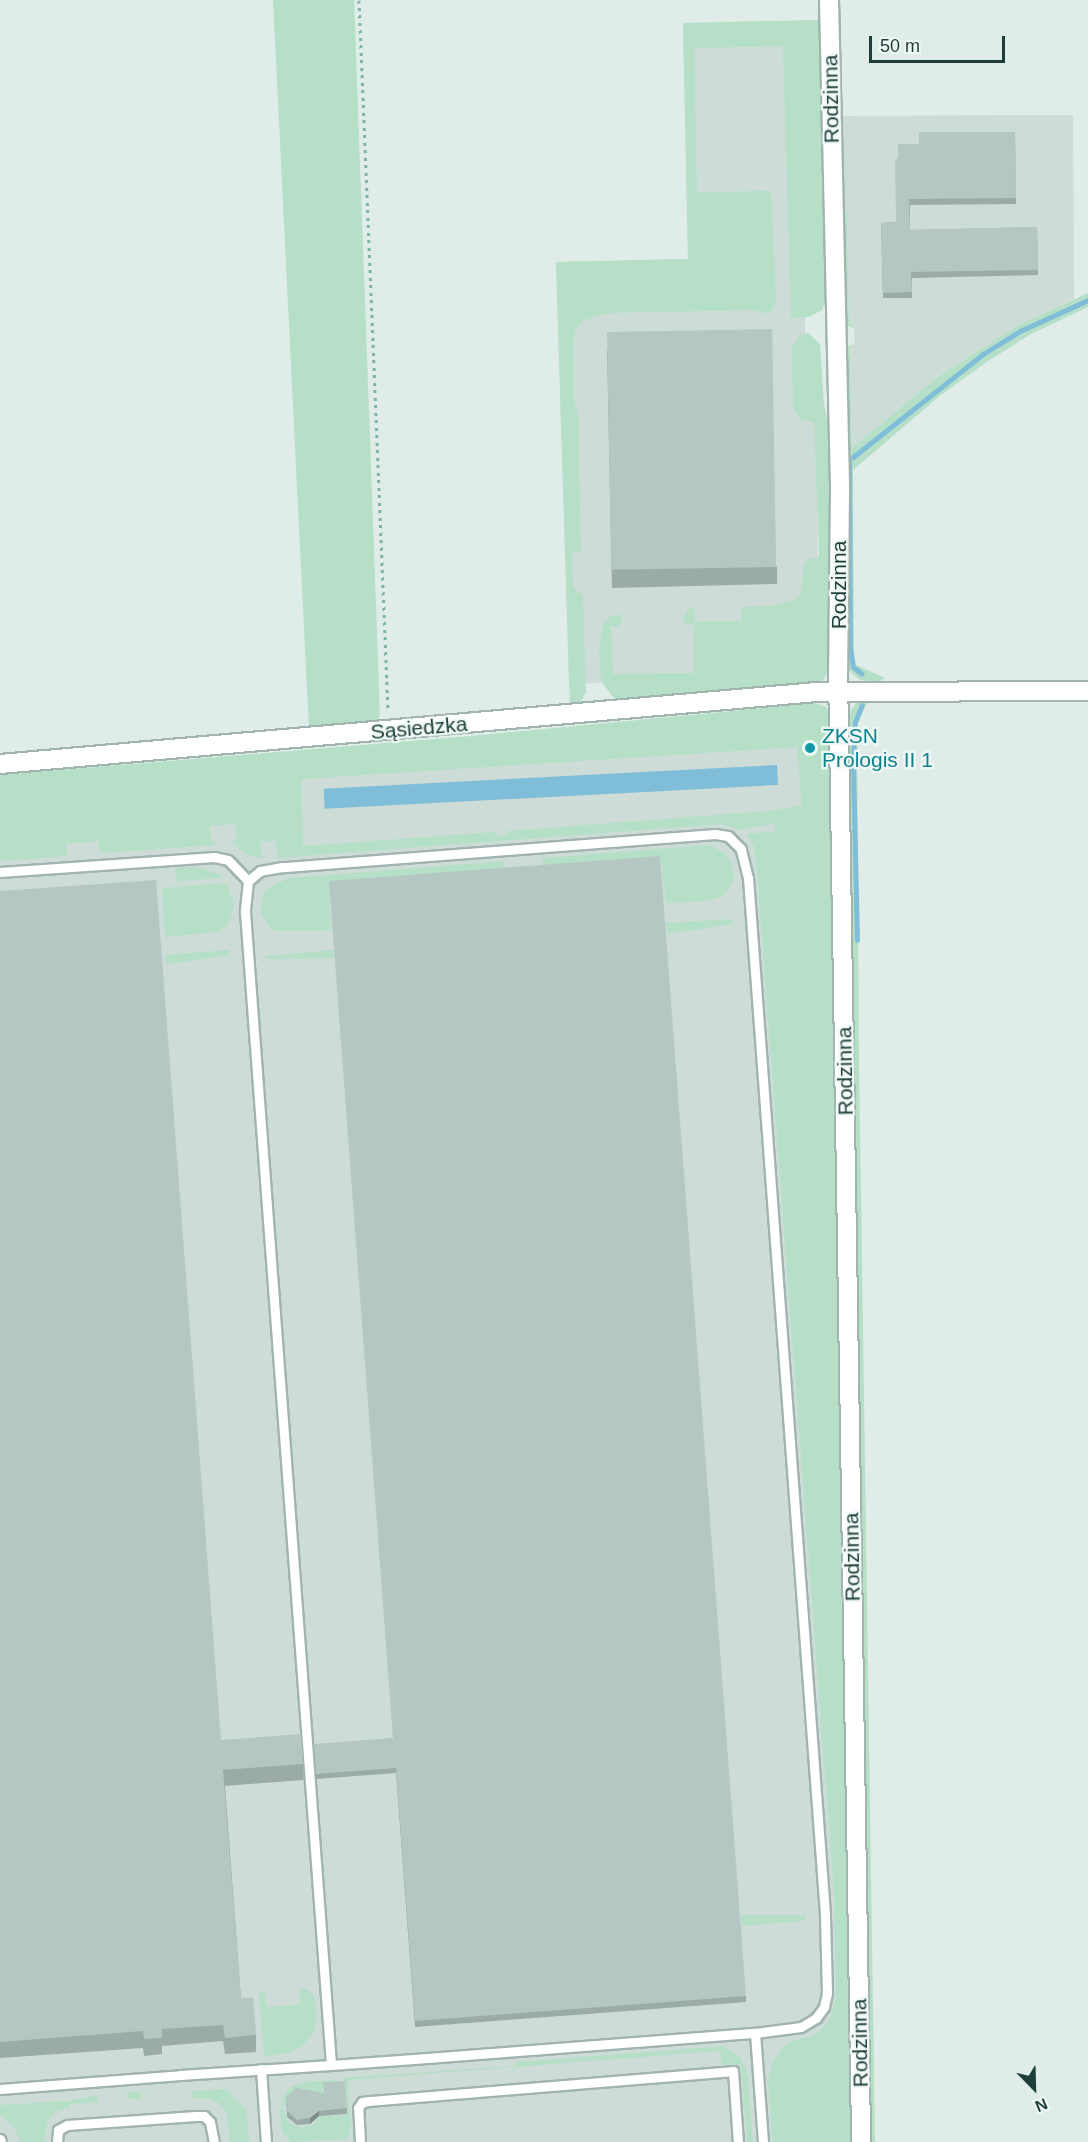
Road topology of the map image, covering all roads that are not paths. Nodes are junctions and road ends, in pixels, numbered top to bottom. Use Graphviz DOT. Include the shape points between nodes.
graph roads {
  1 [pos="829,0"];
  2 [pos="839,691"];
  3 [pos="1088,691"];
  4 [pos="0,764"];
  5 [pos="0,872"];
  6 [pos="248,880"];
  7 [pos="755,2032"];
  8 [pos="332,2066"];
  9 [pos="261,2069"];
  10 [pos="0,2089"];
  11 [pos="57,2142"];
  12 [pos="214,2142"];
  13 [pos="266,2142"];
  14 [pos="360,2142"];
  15 [pos="738,2142"];
  16 [pos="763,2142"];
  17 [pos="861,2142"];
  1 -- 2 [label="street, Rodzinna" via="840,491"];
  2 -- 3 [label="street, Sąsiedzka"];
  2 -- 4 [label="street, Sąsiedzka"];
  2 -- 17 [label="street, Rodzinna"];
  5 -- 6 [label="lane" via="214,857 228,860"];
  6 -- 7 [label="lane" via="260,871 282,867 715,834 733,840 744,856 823,1883 827,1993 824,2007 807,2025"];
  6 -- 8 [label="lane" via="245,924"];
  7 -- 8 [label="lane"];
  7 -- 16 [label="lane"];
  8 -- 9 [label="lane"];
  9 -- 10 [label="lane"];
  9 -- 13 [label="lane"];
  11 -- 12 [label="lane" via="58,2130 67,2126 204,2116 210,2122"];
  14 -- 15 [label="lane" via="358,2109 369,2101 733,2071"];
}
